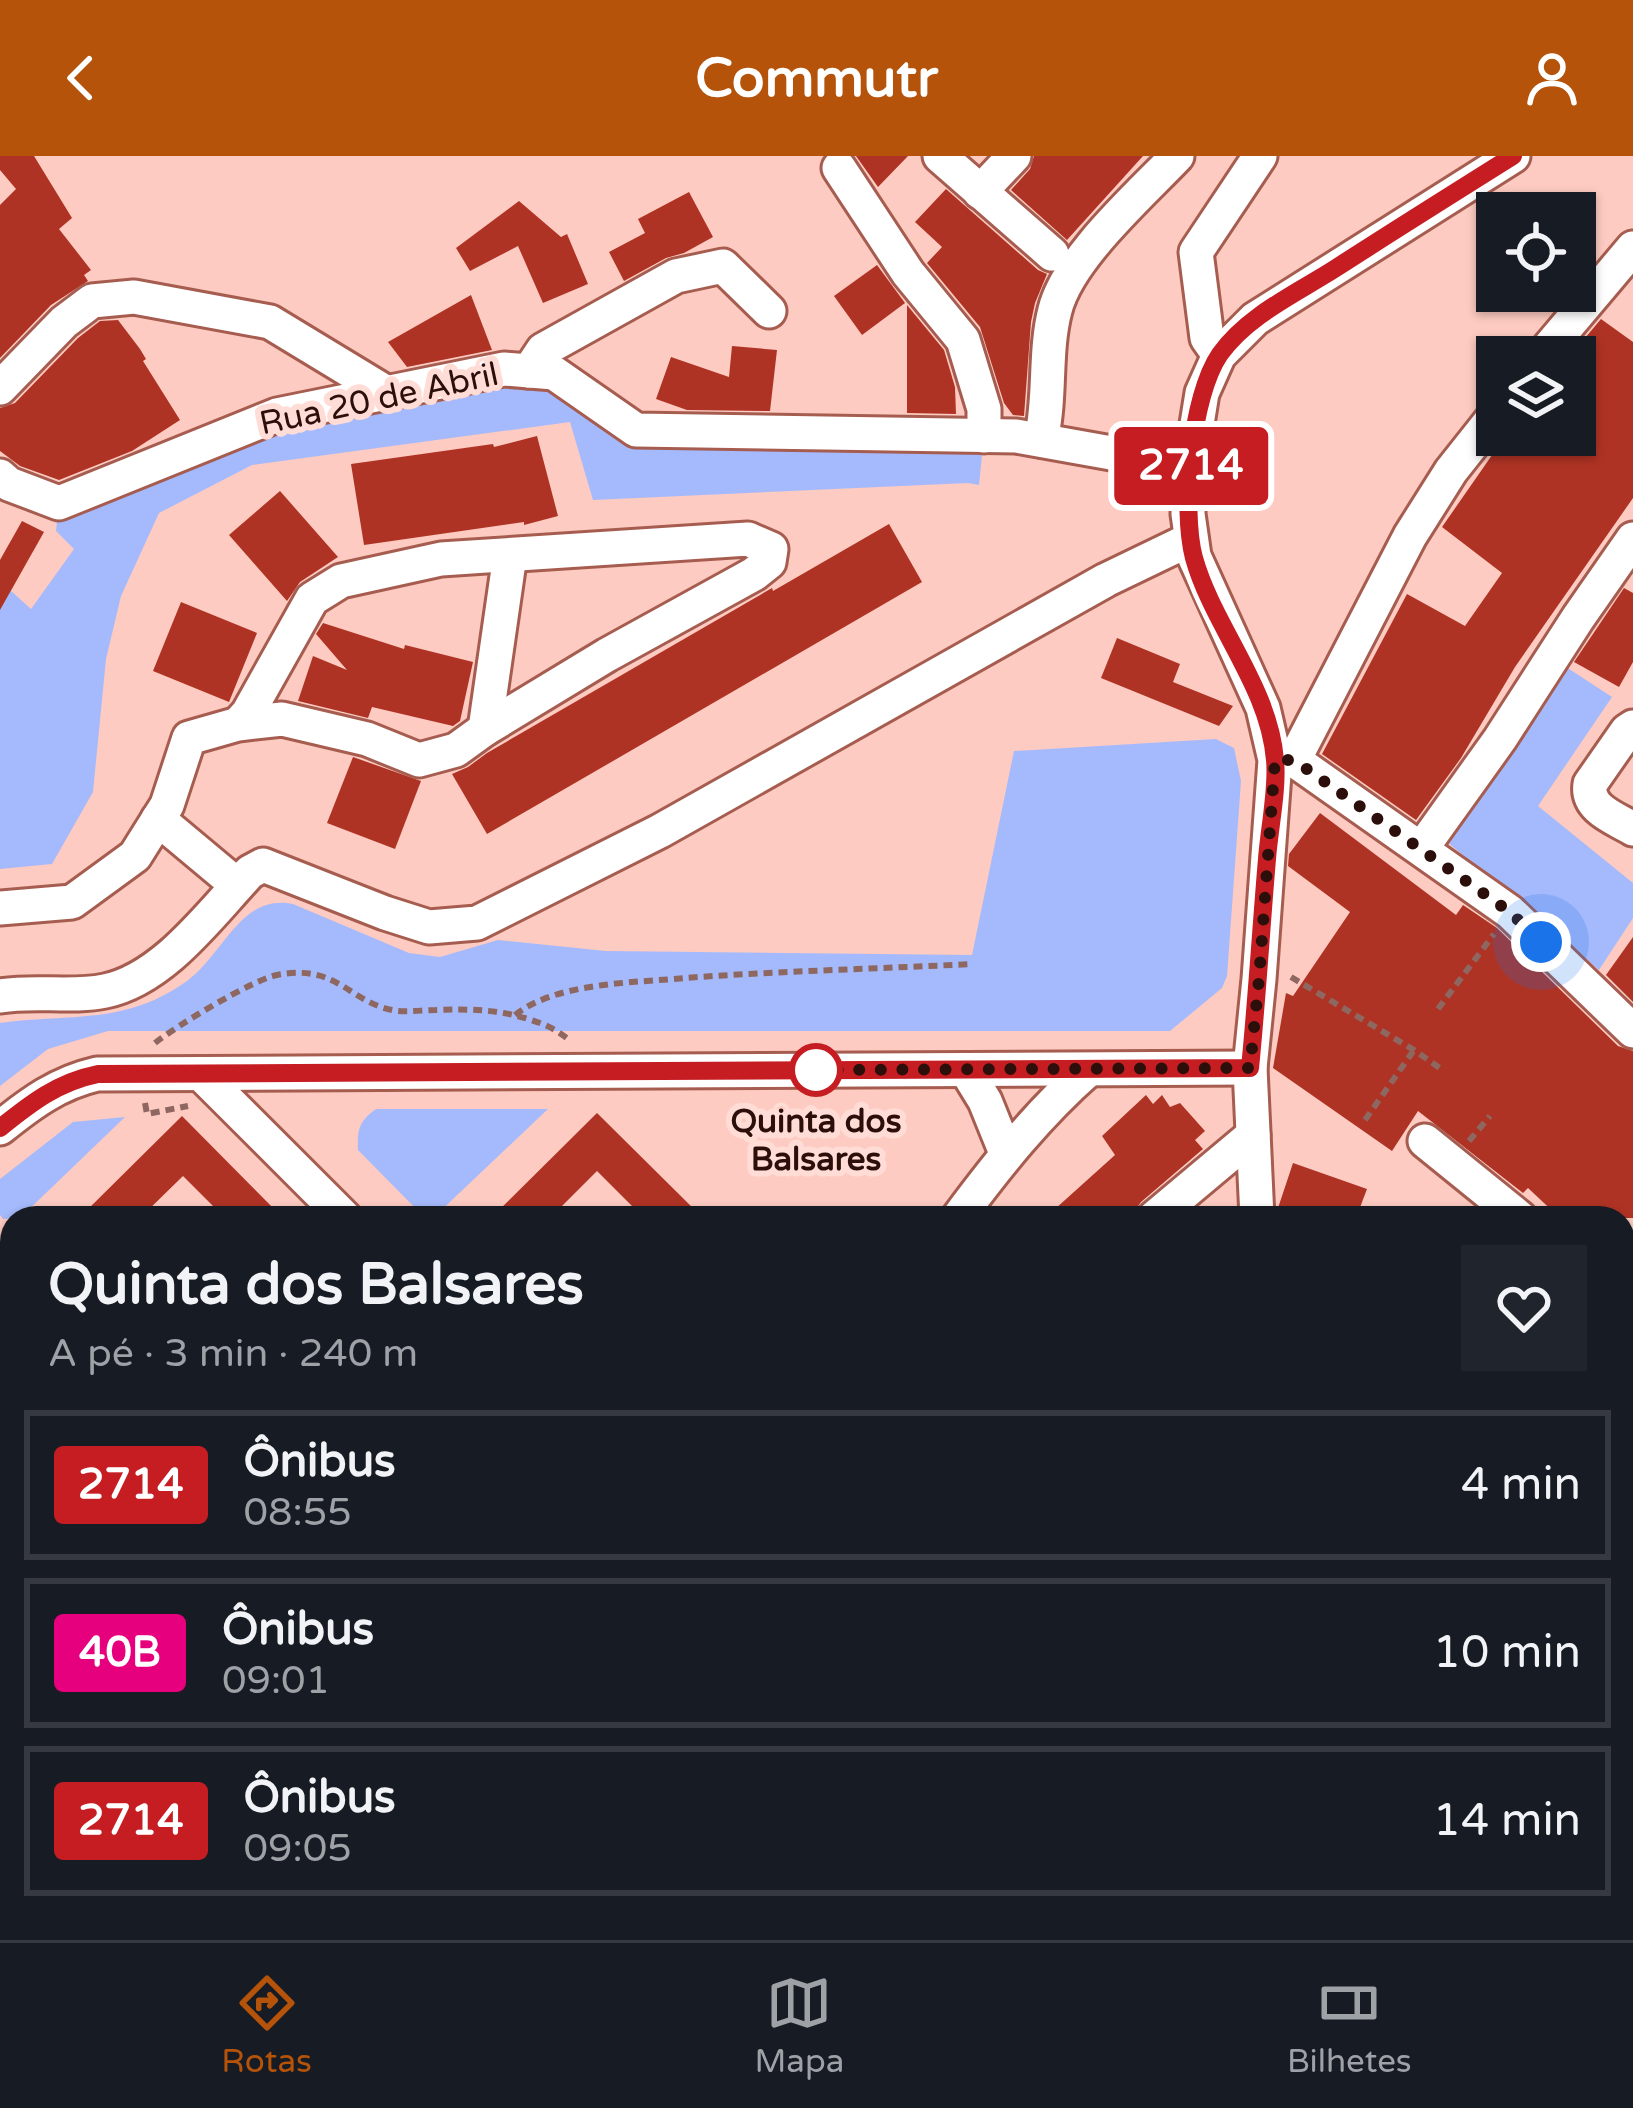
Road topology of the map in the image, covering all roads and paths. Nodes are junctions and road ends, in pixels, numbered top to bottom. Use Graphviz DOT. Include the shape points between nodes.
graph roads {
  1 [pos="940,156"];
  2 [pos="1014,156"];
  3 [pos="1177,156"];
  4 [pos="1260,156"];
  5 [pos="1513,156"];
  6 [pos="839,168"];
  7 [pos="980,192"];
  8 [pos="1633,248"];
  9 [pos="1052,254"];
  10 [pos="769,311"];
  11 [pos="1559,336"];
  12 [pos="1219,356"];
  13 [pos="529,371"];
  14 [pos="0,388"];
  15 [pos="387,393"];
  16 [pos="984,436"];
  17 [pos="1476,439"];
  18 [pos="1041,440"];
  19 [pos="1190,474"];
  20 [pos="0,476"];
  21 [pos="1191,539"];
  22 [pos="1633,539"];
  23 [pos="510,555"];
  24 [pos="238,724"];
  25 [pos="1633,728"];
  26 [pos="485,729"];
  27 [pos="1285,760"];
  28 [pos="158,819"];
  29 [pos="1633,829"];
  30 [pos="1422,848"];
  31 [pos="237,885"];
  32 [pos="0,908"];
  33 [pos="1510,912"];
  34 [pos="971,964"];
  35 [pos="1259,967"];
  36 [pos="0,996"];
  37 [pos="1438,1009"];
  38 [pos="515,1015"];
  39 [pos="1633,1031"];
  40 [pos="1414,1050"];
  41 [pos="1250,1068"];
  42 [pos="966,1070"];
  43 [pos="1088,1070"];
  44 [pos="579,1071"];
  45 [pos="1444,1071"];
  46 [pos="140,1074"];
  47 [pos="202,1075"];
  48 [pos="1365,1120"];
  49 [pos="0,1128"];
  50 [pos="1253,1135"];
  51 [pos="1425,1141"];
  52 [pos="1006,1153"];
  53 [pos="334,1206"];
  54 [pos="967,1206"];
  55 [pos="1168,1206"];
  56 [pos="1256,1206"];
  57 [pos="1505,1206"];
  1 -- 7 [label="street"];
  2 -- 7 [label="street"];
  3 -- 18 [label="street" via="1072,273 1056,304"];
  4 -- 12 [label="street" via="1196,252 1207,338"];
  5 -- 12 [label="street" via="1255,319"];
  6 -- 16 [label="street" via="963,340"];
  7 -- 9 [label="street"];
  8 -- 11 [label="street"];
  10 -- 13 [label="street" via="723,266 676,276 543,350"];
  12 -- 19 [label="street" via="1202,393"];
  13 -- 15 [label="street, Rua 20 de Abril"];
  13 -- 16 [label="street, Rua 20 de Abril" via="554,374 636,430"];
  14 -- 15 [label="street" via="92,302 134,297 270,322"];
  15 -- 20 [label="street, Rua 20 de Abril" via="277,416 58,503"];
  16 -- 18 [label="street, Rua 20 de Abril"];
  17 -- 27 [label="street" via="1410,536"];
  18 -- 19 [label="street, Rua 20 de Abril"];
  19 -- 21 [label="street"];
  21 -- 27 [label="street"];
  21 -- 31 [label="street" via="477,923 429,927 263,865"];
  22 -- 30 [label="street"];
  23 -- 24 [label="street" via="341,581 312,599"];
  23 -- 26 [label="street"];
  23 -- 26 [label="street" via="748,539 771,549 754,574"];
  24 -- 26 [label="street" via="282,719 419,760 456,750"];
  24 -- 28 [label="street" via="189,738"];
  25 -- 29 [label="street" via="1588,795"];
  27 -- 30 [label="street"];
  27 -- 35 [label="street"];
  28 -- 31 [label="street"];
  28 -- 32 [label="street" via="134,856 72,902"];
  30 -- 33 [label="street"];
  31 -- 36 [label="street" via="188,941 130,983 102,992"];
  33 -- 37 [label="path"];
  33 -- 39 [label="street"];
  34 -- 38 [label="path" via="606,985"];
  35 -- 40 [label="path" via="1300,980"];
  35 -- 41 [label="street"];
  38 -- 44 [label="path" via="565,1036 579,1051"];
  38 -- 46 [label="path" via="488,1008 397,1011 322,974 277,975 160,1038 141,1055"];
  40 -- 45 [label="path"];
  40 -- 48 [label="path"];
  41 -- 43 [label="street"];
  41 -- 50 [label="street"];
  42 -- 43 [label="street"];
  42 -- 44 [label="street"];
  42 -- 52 [label="street"];
  43 -- 52 [label="street"];
  44 -- 47 [label="street"];
  46 -- 47 [label="street"];
  46 -- 49 [label="street" via="71,1080"];
  47 -- 53 [label="street"];
  50 -- 55 [label="street"];
  50 -- 56 [label="street"];
  51 -- 57 [label="street"];
  52 -- 54 [label="street"];
}
